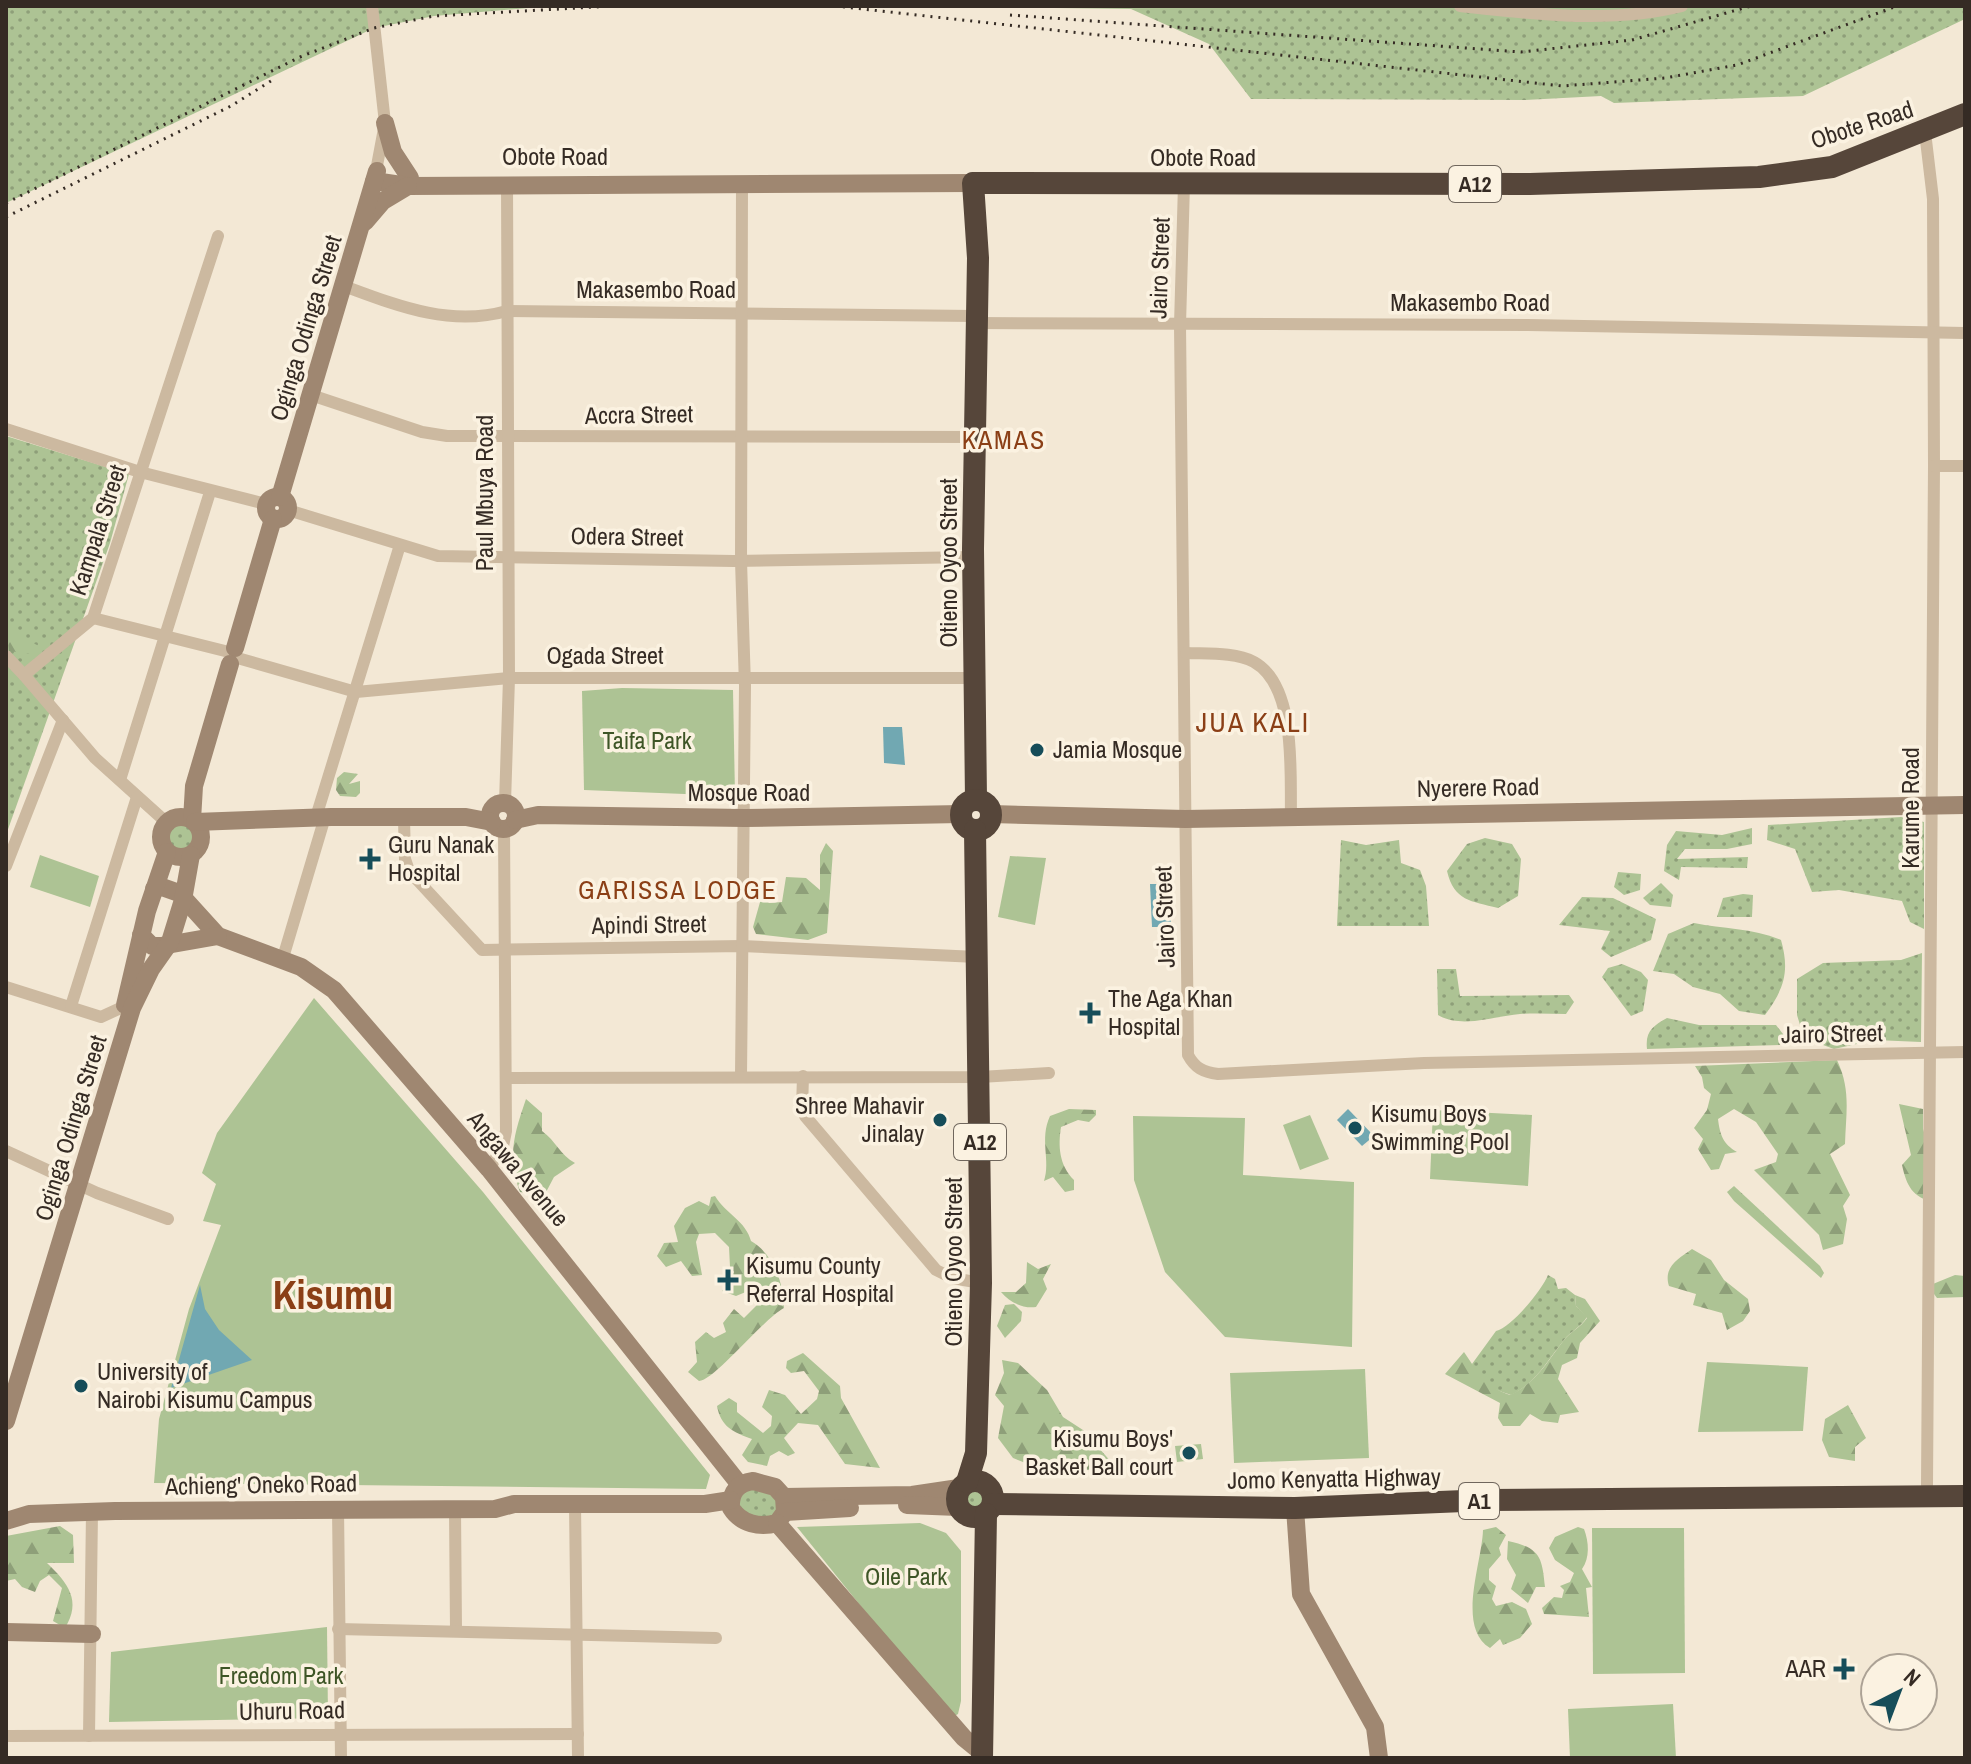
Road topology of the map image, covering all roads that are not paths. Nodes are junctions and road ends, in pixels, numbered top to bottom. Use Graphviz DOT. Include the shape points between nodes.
graph roads {
  1 [pos="372,6"];
  2 [pos="1460,6"];
  3 [pos="1682,6"];
  4 [pos="1965,114"];
  5 [pos="385,123"];
  6 [pos="1925,132"];
  7 [pos="375,176"];
  8 [pos="409,182"];
  9 [pos="507,183"];
  10 [pos="973,183"];
  11 [pos="742,184"];
  12 [pos="1184,184"];
  13 [pos="362,226"];
  14 [pos="218,236"];
  15 [pos="344,286"];
  16 [pos="507,311"];
  17 [pos="742,312"];
  18 [pos="974,319"];
  19 [pos="1180,325"];
  20 [pos="1931,331"];
  21 [pos="1965,333"];
  22 [pos="311,395"];
  23 [pos="6,429"];
  24 [pos="742,436"];
  25 [pos="974,437"];
  26 [pos="506,438"];
  27 [pos="1934,466"];
  28 [pos="1965,466"];
  29 [pos="140,472"];
  30 [pos="210,492"];
  31 [pos="277,508"];
  32 [pos="400,545"];
  33 [pos="508,556"];
  34 [pos="973,557"];
  35 [pos="741,561"];
  36 [pos="93,618"];
  37 [pos="168,636"];
  38 [pos="1186,653"];
  39 [pos="6,656"];
  40 [pos="233,656"];
  41 [pos="24,675"];
  42 [pos="745,677"];
  43 [pos="509,678"];
  44 [pos="976,678"];
  45 [pos="356,692"];
  46 [pos="63,720"];
  47 [pos="120,780"];
  48 [pos="194,786"];
  49 [pos="137,797"];
  50 [pos="1965,805"];
  51 [pos="1933,806"];
  52 [pos="976,814"];
  53 [pos="504,815"];
  54 [pos="1291,816"];
  55 [pos="320,817"];
  56 [pos="745,818"];
  57 [pos="404,819"];
  58 [pos="1185,819"];
  59 [pos="163,821"];
  60 [pos="196,824"];
  61 [pos="167,852"];
  62 [pos="191,855"];
  63 [pos="6,866"];
  64 [pos="154,889"];
  65 [pos="183,900"];
  66 [pos="141,935"];
  67 [pos="218,936"];
  68 [pos="170,942"];
  69 [pos="742,946"];
  70 [pos="507,950"];
  71 [pos="977,957"];
  72 [pos="282,961"];
  73 [pos="6,987"];
  74 [pos="71,1006"];
  75 [pos="129,1007"];
  76 [pos="1965,1052"];
  77 [pos="1928,1053"];
  78 [pos="1049,1073"];
  79 [pos="741,1075"];
  80 [pos="803,1076"];
  81 [pos="980,1077"];
  82 [pos="507,1078"];
  83 [pos="6,1151"];
  84 [pos="489,1169"];
  85 [pos="76,1182"];
  86 [pos="168,1219"];
  87 [pos="981,1283"];
  88 [pos="6,1398"];
  89 [pos="6,1421"];
  90 [pos="1927,1485"];
  91 [pos="1965,1485"];
  92 [pos="1965,1496"];
  93 [pos="976,1499"];
  94 [pos="735,1500"];
  95 [pos="1295,1503"];
  96 [pos="6,1505"];
  97 [pos="338,1508"];
  98 [pos="455,1508"];
  99 [pos="575,1509"];
  100 [pos="782,1511"];
  101 [pos="92,1512"];
  102 [pos="29,1514"];
  103 [pos="6,1521"];
  104 [pos="338,1629"];
  105 [pos="456,1629"];
  106 [pos="6,1632"];
  107 [pos="92,1634"];
  108 [pos="579,1634"];
  109 [pos="716,1638"];
  110 [pos="1375,1727"];
  111 [pos="341,1732"];
  112 [pos="578,1734"];
  113 [pos="6,1736"];
  114 [pos="89,1736"];
  115 [pos="981,1756"];
  116 [pos="341,1758"];
  117 [pos="578,1758"];
  118 [pos="1379,1758"];
  119 [pos="1392,1758"];
  1 -- 5 [label="street"];
  2 -- 3 [label="street" via="1623,15"];
  4 -- 6 [label="highway, Obote Road / A12"];
  5 -- 7 [label="street"];
  5 -- 8 [label="main road"];
  6 -- 12 [label="highway, Obote Road / A12" via="1832,167 1759,177 1530,184"];
  6 -- 20 [label="street, Karume Road" via="1933,199"];
  7 -- 8 [label="main road, Obote Road"];
  7 -- 13 [label="main road, Oginga Odinga Street"];
  8 -- 9 [label="main road, Obote Road / A12"];
  8 -- 13 [label="main road"];
  9 -- 11 [label="main road, Obote Road / A12"];
  9 -- 16 [label="street, Paul Mbuya Road"];
  10 -- 11 [label="main road, Obote Road / A12"];
  10 -- 12 [label="highway, Obote Road / A12"];
  10 -- 18 [label="highway, Otieno Oyoo Street / A12" via="978,258"];
  11 -- 17 [label="street"];
  12 -- 19 [label="street, Jairo Street"];
  13 -- 15 [label="main road, Oginga Odinga Street"];
  14 -- 29 [label="street, Kampala Street"];
  15 -- 16 [label="street, Makasembo Road" via="454,319"];
  15 -- 22 [label="main road, Oginga Odinga Street"];
  16 -- 17 [label="street, Makasembo Road"];
  16 -- 26 [label="street, Paul Mbuya Road"];
  17 -- 18 [label="street, Makasembo Road"];
  17 -- 24 [label="street"];
  18 -- 19 [label="street, Makasembo Road"];
  18 -- 25 [label="highway, Otieno Oyoo Street / A12"];
  19 -- 20 [label="street, Makasembo Road"];
  19 -- 38 [label="street, Jairo Street"];
  20 -- 21 [label="street, Makasembo Road"];
  20 -- 27 [label="street, Karume Road"];
  22 -- 26 [label="street, Accra Street" via="422,432"];
  22 -- 31 [label="main road, Oginga Odinga Street"];
  23 -- 29 [label="street, Odera Street"];
  24 -- 25 [label="street, Accra Street"];
  24 -- 26 [label="street, Accra Street"];
  24 -- 35 [label="street"];
  25 -- 34 [label="highway, Otieno Oyoo Street / A12"];
  26 -- 33 [label="street, Paul Mbuya Road"];
  27 -- 28 [label="street"];
  27 -- 51 [label="street, Karume Road"];
  29 -- 30 [label="street, Odera Street"];
  29 -- 36 [label="street, Kampala Street"];
  30 -- 31 [label="street, Odera Street"];
  30 -- 37 [label="street"];
  31 -- 32 [label="street, Odera Street"];
  31 -- 40 [label="main road, Oginga Odinga Street"];
  32 -- 33 [label="street, Odera Street" via="438,556"];
  32 -- 45 [label="street"];
  33 -- 35 [label="street, Odera Street"];
  33 -- 43 [label="street, Paul Mbuya Road"];
  34 -- 35 [label="street, Odera Street"];
  34 -- 44 [label="highway, Otieno Oyoo Street / A12"];
  35 -- 42 [label="street"];
  36 -- 37 [label="street, Ogada Street"];
  36 -- 41 [label="street, Kampala Street"];
  37 -- 40 [label="street, Ogada Street"];
  37 -- 47 [label="street"];
  38 -- 54 [label="street" via="1255,663 1276,688 1288,730"];
  38 -- 58 [label="street, Jairo Street"];
  39 -- 41 [label="street"];
  40 -- 45 [label="street, Ogada Street"];
  40 -- 48 [label="main road, Oginga Odinga Street"];
  41 -- 46 [label="street"];
  42 -- 43 [label="street, Ogada Street"];
  42 -- 44 [label="street, Ogada Street"];
  42 -- 56 [label="street"];
  43 -- 45 [label="street, Ogada Street"];
  43 -- 53 [label="street, Paul Mbuya Road"];
  44 -- 52 [label="highway, Otieno Oyoo Street / A12"];
  45 -- 55 [label="street"];
  46 -- 47 [label="street"];
  46 -- 63 [label="street"];
  47 -- 49 [label="street"];
  48 -- 59 [label="main road"];
  48 -- 60 [label="main road"];
  49 -- 59 [label="street"];
  49 -- 74 [label="street"];
  50 -- 51 [label="main road, Nyerere Road"];
  51 -- 54 [label="main road, Nyerere Road"];
  51 -- 77 [label="street, Karume Road"];
  52 -- 56 [label="main road, Mosque Road"];
  52 -- 58 [label="main road, Nyerere Road"];
  52 -- 71 [label="highway, Otieno Oyoo Street / A12"];
  53 -- 56 [label="main road, Mosque Road"];
  53 -- 57 [label="main road"];
  53 -- 70 [label="street, Paul Mbuya Road"];
  54 -- 58 [label="main road, Nyerere Road"];
  55 -- 57 [label="main road"];
  55 -- 60 [label="main road"];
  55 -- 72 [label="street"];
  56 -- 69 [label="street"];
  57 -- 70 [label="street, Apindi Street" via="409,871 473,943 482,950"];
  58 -- 77 [label="street, Jairo Street" via="1188,1055 1206,1073"];
  59 -- 60 [label="main road" via="181,816"];
  59 -- 61 [label="main road"];
  60 -- 62 [label="main road" via="198,849"];
  61 -- 62 [label="main road"];
  61 -- 64 [label="main road, Oginga Odinga Street"];
  62 -- 65 [label="main road, Oginga Odinga Street"];
  64 -- 65 [label="main road" via="171,889"];
  64 -- 66 [label="main road, Oginga Odinga Street"];
  65 -- 67 [label="main road, Angawa Avenue"];
  65 -- 68 [label="main road, Oginga Odinga Street"];
  66 -- 68 [label="main road" via="152,946"];
  66 -- 75 [label="main road, Oginga Odinga Street"];
  67 -- 68 [label="main road, Angawa Avenue"];
  67 -- 72 [label="main road, Angawa Avenue"];
  68 -- 75 [label="main road, Oginga Odinga Street"];
  69 -- 70 [label="street, Apindi Street"];
  69 -- 71 [label="street, Apindi Street"];
  69 -- 79 [label="street"];
  70 -- 82 [label="street, Paul Mbuya Road"];
  71 -- 81 [label="highway, Otieno Oyoo Street / A12"];
  72 -- 84 [label="main road, Angawa Avenue" via="334,990"];
  73 -- 74 [label="street"];
  74 -- 75 [label="street" via="101,1017"];
  75 -- 85 [label="main road, Oginga Odinga Street"];
  76 -- 77 [label="street, Jairo Street"];
  77 -- 90 [label="street, Karume Road"];
  78 -- 81 [label="street"];
  79 -- 80 [label="street"];
  79 -- 82 [label="street"];
  80 -- 81 [label="street"];
  80 -- 87 [label="street" via="805,1116 936,1270"];
  81 -- 87 [label="highway, Otieno Oyoo Street / A12"];
  82 -- 84 [label="street, Paul Mbuya Road" via="506,1131"];
  83 -- 85 [label="street"];
  84 -- 94 [label="main road, Angawa Avenue"];
  85 -- 86 [label="street"];
  85 -- 88 [label="main road, Oginga Odinga Street"];
  85 -- 89 [label="main road, Oginga Odinga Street"];
  87 -- 93 [label="highway, Otieno Oyoo Street / A12"];
  90 -- 91 [label="highway, Jomo Kenyatta Highway / A1"];
  90 -- 95 [label="highway, Jomo Kenyatta Highway / A1" via="1602,1488"];
  92 -- 95 [label="highway, Jomo Kenyatta Highway / A1"];
  93 -- 95 [label="highway, Jomo Kenyatta Highway / A1"];
  93 -- 100 [label="main road" via="912,1495"];
  93 -- 115 [label="highway, Otieno Oyoo Street"];
  94 -- 99 [label="main road, Achieng' Oneko Road" via="722,1511"];
  94 -- 100 [label="main road" via="752,1524"];
  94 -- 100 [label="main road" via="753,1481 768,1484"];
  95 -- 110 [label="main road" via="1301,1594"];
  96 -- 102 [label="main road, Achieng' Oneko Road"];
  97 -- 98 [label="main road, Achieng' Oneko Road"];
  97 -- 101 [label="main road, Achieng' Oneko Road"];
  97 -- 104 [label="street"];
  98 -- 99 [label="main road, Achieng' Oneko Road" via="514,1504"];
  98 -- 105 [label="street"];
  99 -- 108 [label="street"];
  100 -- 115 [label="main road"];
  101 -- 102 [label="main road, Achieng' Oneko Road"];
  101 -- 107 [label="street"];
  102 -- 103 [label="main road, Achieng' Oneko Road"];
  104 -- 105 [label="street"];
  104 -- 111 [label="street"];
  105 -- 108 [label="street"];
  106 -- 107 [label="main road"];
  107 -- 114 [label="street"];
  108 -- 109 [label="street"];
  108 -- 112 [label="street"];
  110 -- 118 [label="main road"];
  110 -- 119 [label="main road"];
  111 -- 112 [label="street, Uhuru Road"];
  111 -- 114 [label="street, Uhuru Road"];
  111 -- 116 [label="street"];
  112 -- 117 [label="street"];
  113 -- 114 [label="street, Uhuru Road"];
}
